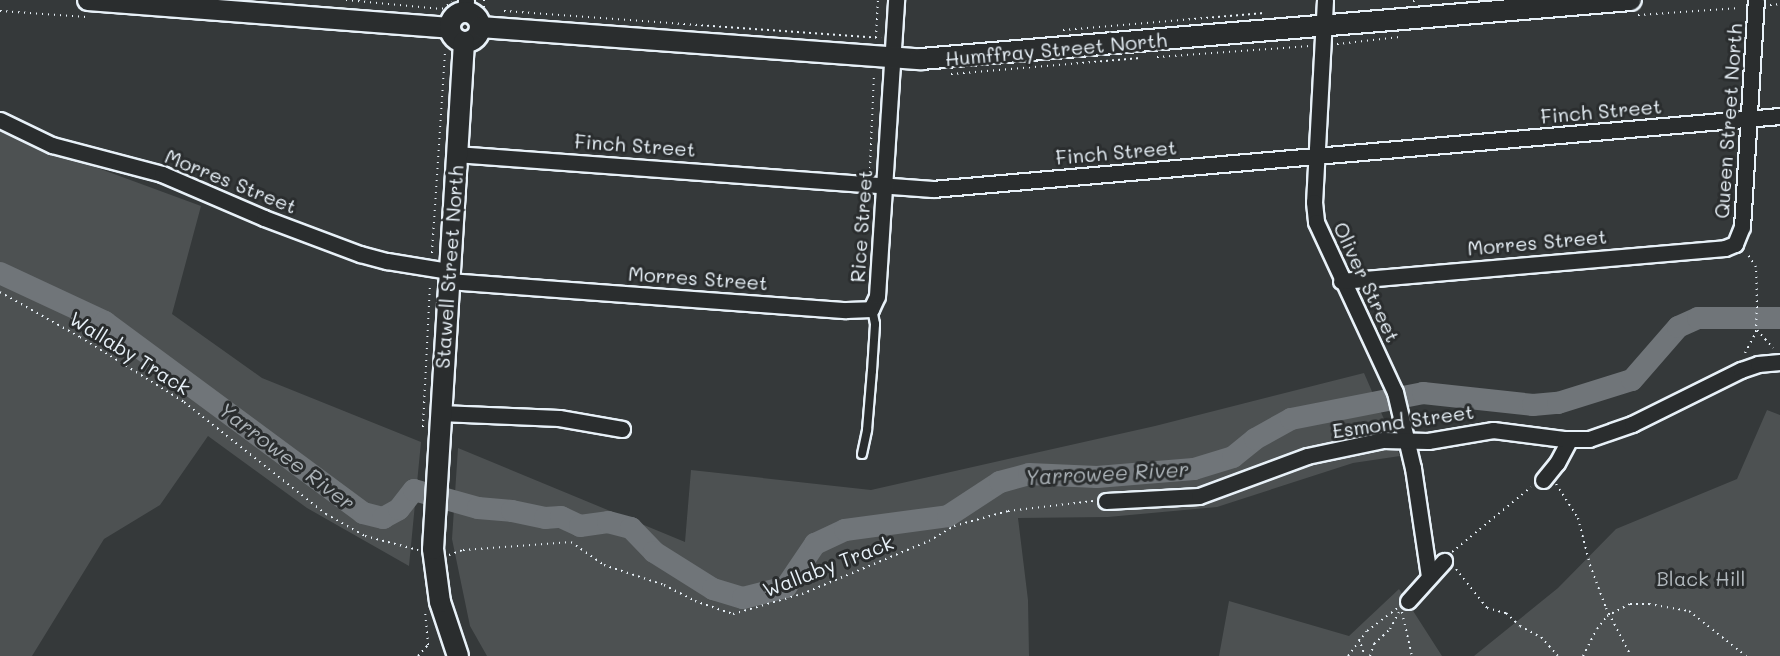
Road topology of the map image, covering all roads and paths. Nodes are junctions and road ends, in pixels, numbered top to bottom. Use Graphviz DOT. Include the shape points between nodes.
graph roads {
  1 [pos="88,0"];
  2 [pos="346,0"];
  3 [pos="878,0"];
  4 [pos="896,0"];
  5 [pos="1325,0"];
  6 [pos="1631,0"];
  7 [pos="484,2"];
  8 [pos="1760,3"];
  9 [pos="466,4"];
  10 [pos="1780,4"];
  11 [pos="1272,12"];
  12 [pos="480,27"];
  13 [pos="1060,30"];
  14 [pos="1323,36"];
  15 [pos="876,38"];
  16 [pos="455,42"];
  17 [pos="889,57"];
  18 [pos="871,72"];
  19 [pos="942,74"];
  20 [pos="874,75"];
  21 [pos="1780,116"];
  22 [pos="1750,119"];
  23 [pos="0,120"];
  24 [pos="456,153"];
  25 [pos="1316,156"];
  26 [pos="870,172"];
  27 [pos="885,185"];
  28 [pos="1736,242"];
  29 [pos="448,276"];
  30 [pos="1341,281"];
  31 [pos="0,292"];
  32 [pos="872,308"];
  33 [pos="1756,329"];
  34 [pos="1779,357"];
  35 [pos="1734,374"];
  36 [pos="440,413"];
  37 [pos="622,429"];
  38 [pos="1407,440"];
  39 [pos="1569,440"];
  40 [pos="862,454"];
  41 [pos="1546,477"];
  42 [pos="1106,501"];
  43 [pos="434,554"];
  44 [pos="1445,559"];
  45 [pos="1429,576"];
  46 [pos="1404,604"];
  47 [pos="1609,615"];
  48 [pos="1359,639"];
  49 [pos="456,655"];
  50 [pos="1348,656"];
  51 [pos="1365,656"];
  52 [pos="1370,656"];
  53 [pos="1412,656"];
  54 [pos="1558,656"];
  55 [pos="1583,656"];
  56 [pos="1631,656"];
  57 [pos="1746,656"];
  1 -- 16 [label="street"];
  2 -- 9 [label="path" via="442,9 455,1"];
  3 -- 15 [label="path"];
  4 -- 17 [label="street, Rice Street"];
  5 -- 14 [label="street, Oliver Street"];
  6 -- 14 [label="street, Humffray Street North"];
  7 -- 9 [label="path"];
  7 -- 15 [label="path" via="484,10"];
  8 -- 10 [label="path"];
  8 -- 22 [label="street, Queen Street North"];
  9 -- 12 [label="street"];
  9 -- 16 [label="street" via="453,18"];
  11 -- 13 [label="path"];
  12 -- 16 [label="street" via="475,38"];
  12 -- 17 [label="street, Humffray Street North"];
  14 -- 17 [label="street, Humffray Street North" via="953,58"];
  14 -- 19 [label="path"];
  14 -- 25 [label="street, Oliver Street"];
  15 -- 17 [label="path"];
  16 -- 24 [label="street, Stawell Street North"];
  17 -- 18 [label="path"];
  17 -- 27 [label="street, Rice Street"];
  20 -- 26 [label="path"];
  21 -- 22 [label="street, Finch Street"];
  22 -- 25 [label="street, Finch Street"];
  22 -- 28 [label="street, Queen Street North" via="1742,230"];
  23 -- 29 [label="street, Morres Street" via="52,145 162,174 360,254"];
  24 -- 27 [label="street, Finch Street"];
  24 -- 29 [label="street, Stawell Street North"];
  25 -- 27 [label="street, Finch Street" via="932,189"];
  25 -- 30 [label="street, Oliver Street" via="1316,222"];
  27 -- 32 [label="street, Rice Street" via="877,296"];
  28 -- 30 [label="street, Morres Street" via="1725,248"];
  28 -- 33 [label="path" via="1755,263"];
  29 -- 32 [label="street, Morres Street" via="862,311"];
  29 -- 36 [label="street, Stawell Street North"];
  30 -- 38 [label="street, Oliver Street" via="1395,392"];
  31 -- 43 [label="path, Wallaby Track" via="184,402 335,520 379,541"];
  32 -- 40 [label="lane, Rice Street" via="872,371"];
  33 -- 34 [label="path"];
  33 -- 35 [label="path"];
  34 -- 35 [label="street, Esmond Street"];
  35 -- 39 [label="street, Esmond Street" via="1632,424 1588,439"];
  36 -- 37 [label="street" via="559,418"];
  36 -- 43 [label="street, Stawell Street North"];
  38 -- 39 [label="street, Esmond Street" via="1428,441 1493,430"];
  38 -- 42 [label="street, Esmond Street" via="1369,442 1307,456 1199,496"];
  38 -- 45 [label="street, Oliver Street"];
  39 -- 41 [label="street"];
  41 -- 44 [label="path" via="1486,521"];
  41 -- 47 [label="path" via="1578,518"];
  42 -- 43 [label="path, Wallaby Track" via="1008,511 954,526 929,541 802,594 733,614 604,565 571,542 463,550 443,557"];
  43 -- 49 [label="street, Stawell Street North" via="442,612"];
  44 -- 45 [label="street"];
  44 -- 54 [label="path" via="1487,608 1506,613 1540,637"];
  45 -- 46 [label="street"];
  46 -- 48 [label="path"];
  46 -- 52 [label="path" via="1390,629 1374,644"];
  46 -- 53 [label="path"];
  47 -- 55 [label="path"];
  47 -- 56 [label="path"];
  47 -- 57 [label="path" via="1630,604 1689,611"];
  48 -- 50 [label="path"];
  48 -- 51 [label="path"];
}
